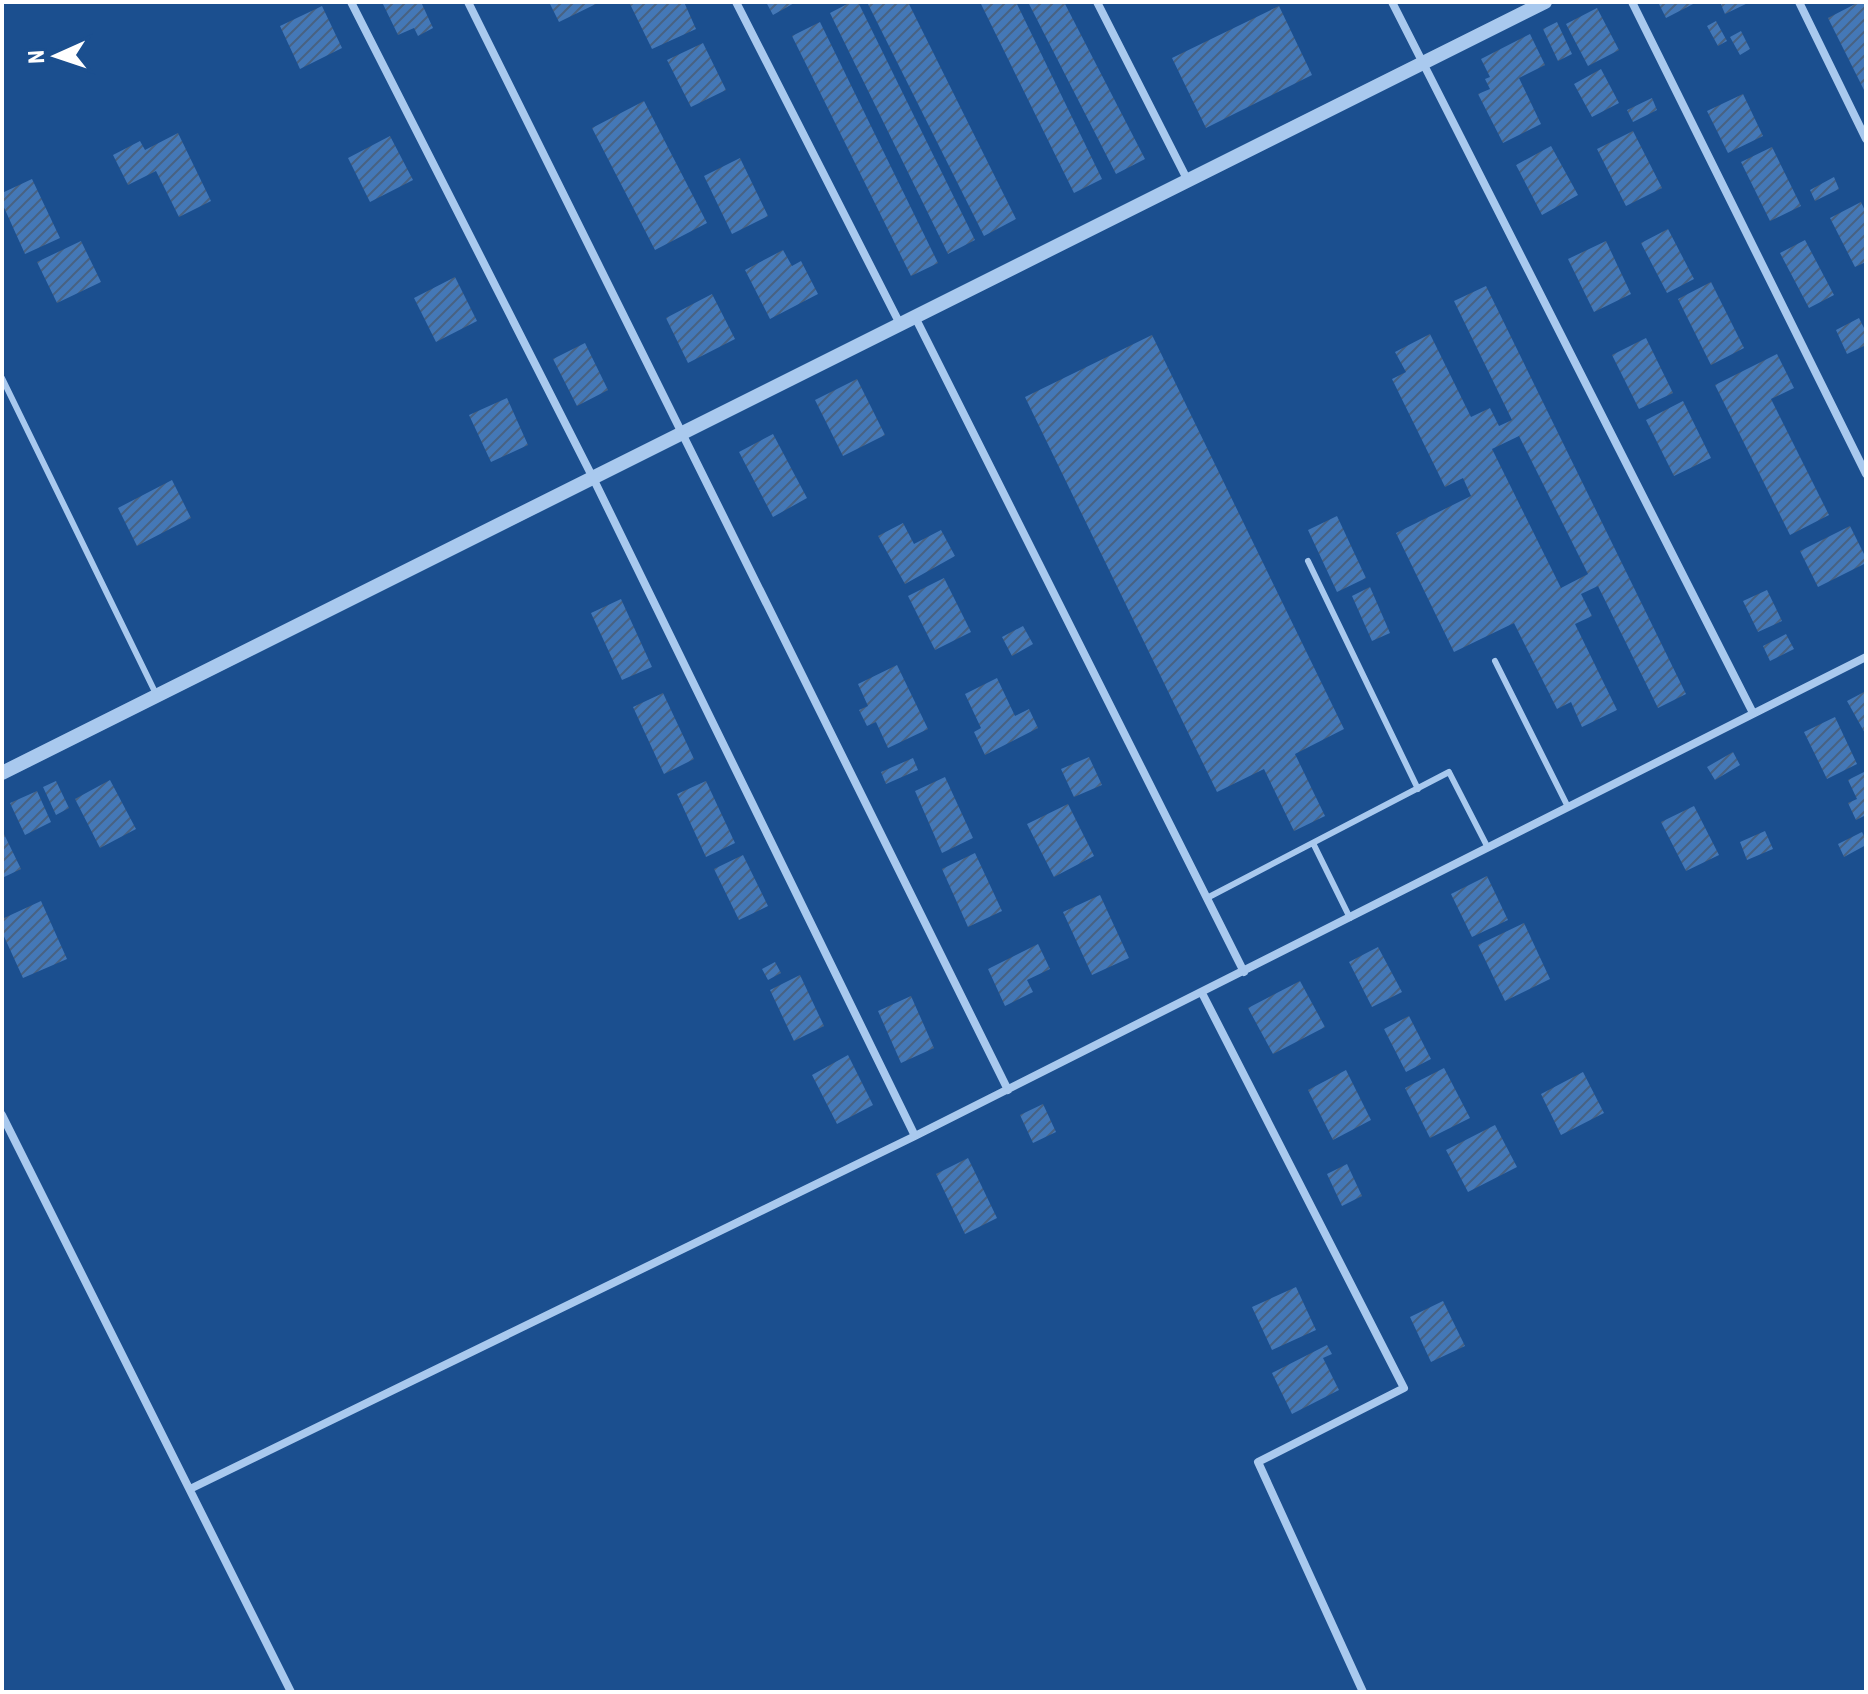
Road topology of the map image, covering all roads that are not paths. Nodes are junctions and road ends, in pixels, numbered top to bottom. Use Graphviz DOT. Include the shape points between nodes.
graph roads {
  1 [pos="351,2"];
  2 [pos="468,2"];
  3 [pos="736,2"];
  4 [pos="1097,2"];
  5 [pos="1392,2"];
  6 [pos="1545,2"];
  7 [pos="1632,2"];
  8 [pos="1799,2"];
  9 [pos="1422,64"];
  10 [pos="1866,139"];
  11 [pos="1188,181"];
  12 [pos="915,317"];
  13 [pos="900,324"];
  14 [pos="2,378"];
  15 [pos="682,433"];
  16 [pos="1866,474"];
  17 [pos="593,478"];
  18 [pos="1308,561"];
  19 [pos="1866,657"];
  20 [pos="1495,661"];
  21 [pos="157,696"];
  22 [pos="1753,713"];
  23 [pos="2,773"];
  24 [pos="1418,789"];
  25 [pos="1568,807"];
  26 [pos="1313,843"];
  27 [pos="1488,848"];
  28 [pos="1207,898"];
  29 [pos="1350,918"];
  30 [pos="1244,972"];
  31 [pos="1202,993"];
  32 [pos="1008,1090"];
  33 [pos="2,1115"];
  34 [pos="915,1136"];
  35 [pos="190,1489"];
  36 [pos="291,1692"];
  37 [pos="1363,1692"];
  1 -- 17 [label="street"];
  2 -- 15 [label="street"];
  3 -- 13 [label="street"];
  4 -- 11 [label="street"];
  5 -- 9 [label="street"];
  6 -- 9 [label="street"];
  7 -- 16 [label="street"];
  8 -- 10 [label="street"];
  9 -- 11 [label="street"];
  9 -- 22 [label="street"];
  11 -- 12 [label="street"];
  12 -- 13 [label="street"];
  12 -- 28 [label="street"];
  13 -- 15 [label="street"];
  14 -- 21 [label="lane"];
  15 -- 17 [label="street"];
  15 -- 32 [label="street"];
  17 -- 21 [label="street"];
  17 -- 34 [label="street"];
  18 -- 24 [label="lane"];
  19 -- 22 [label="street"];
  20 -- 25 [label="lane"];
  21 -- 23 [label="street"];
  22 -- 25 [label="street"];
  24 -- 26 [label="lane"];
  24 -- 27 [label="lane" via="1449,772"];
  25 -- 27 [label="street"];
  26 -- 28 [label="lane"];
  26 -- 29 [label="lane"];
  27 -- 29 [label="street"];
  28 -- 30 [label="street"];
  29 -- 30 [label="street"];
  30 -- 31 [label="street"];
  31 -- 32 [label="street"];
  31 -- 37 [label="street" via="1404,1388 1258,1462"];
  32 -- 34 [label="street"];
  33 -- 35 [label="street"];
  34 -- 35 [label="street"];
  35 -- 36 [label="street"];
}
